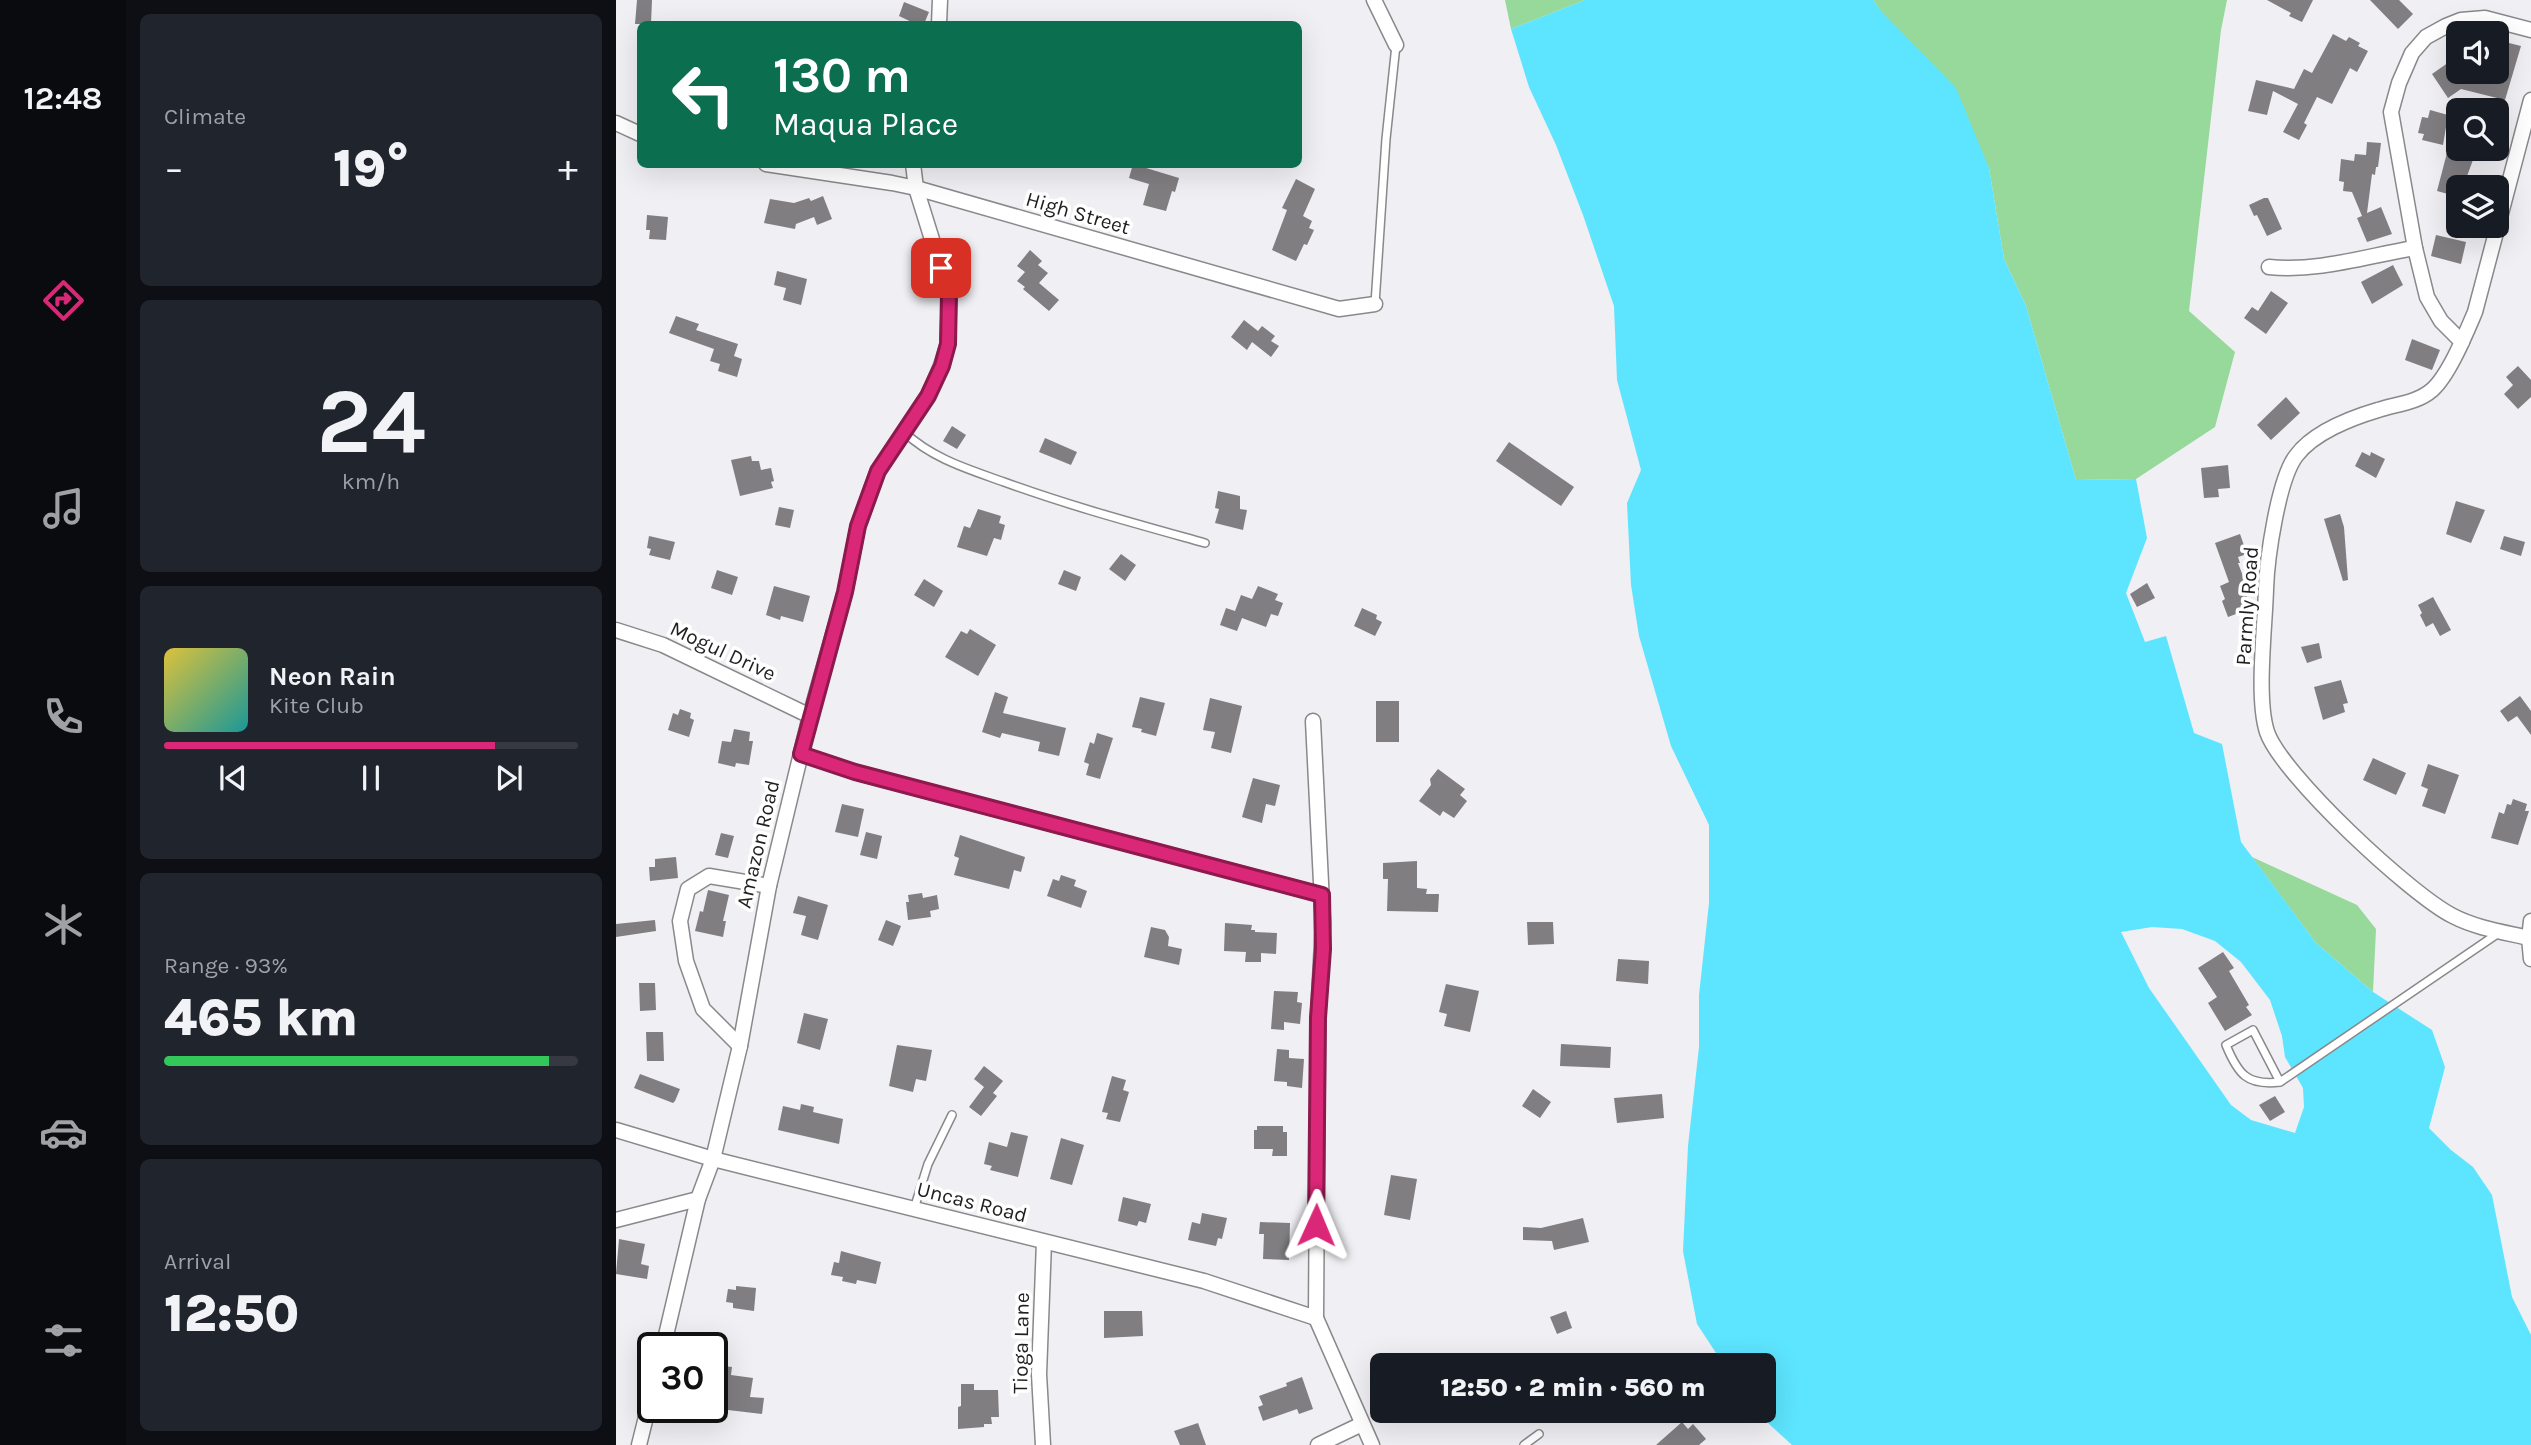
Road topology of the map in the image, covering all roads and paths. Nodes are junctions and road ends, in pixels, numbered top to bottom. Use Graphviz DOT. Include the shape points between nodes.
graph roads {
  1 [pos="940,0"];
  2 [pos="1374,0"];
  3 [pos="939,21"];
  4 [pos="2531,30"];
  5 [pos="1396,45"];
  6 [pos="2531,100"];
  7 [pos="616,123"];
  8 [pos="637,133"];
  9 [pos="793,168"];
  10 [pos="914,168"];
  11 [pos="916,188"];
  12 [pos="2415,248"];
  13 [pos="2269,267"];
  14 [pos="1375,304"];
  15 [pos="2462,342"];
  16 [pos="904,432"];
  17 [pos="1205,543"];
  18 [pos="616,630"];
  19 [pos="810,716"];
  20 [pos="1313,721"];
  21 [pos="801,754"];
  22 [pos="769,886"];
  23 [pos="1322,895"];
  24 [pos="2531,921"];
  25 [pos="2500,931"];
  26 [pos="2529,938"];
  27 [pos="2531,959"];
  28 [pos="740,1046"];
  29 [pos="2280,1082"];
  30 [pos="951,1115"];
  31 [pos="616,1130"];
  32 [pos="713,1159"];
  33 [pos="698,1199"];
  34 [pos="914,1209"];
  35 [pos="616,1220"];
  36 [pos="1044,1242"];
  37 [pos="1316,1318"];
  38 [pos="667,1332"];
  39 [pos="644,1423"];
  40 [pos="1362,1424"];
  41 [pos="1539,1434"];
  42 [pos="639,1445"];
  43 [pos="1043,1445"];
  44 [pos="1318,1445"];
  45 [pos="1372,1445"];
  46 [pos="1524,1445"];
  1 -- 3 [label="street"];
  2 -- 5 [label="street"];
  4 -- 12 [label="street" via="2485,18 2461,20 2426,37 2413,53 2391,112"];
  5 -- 14 [label="lane"];
  6 -- 15 [label="street, Parmly Road" via="2475,312"];
  7 -- 8 [label="street"];
  9 -- 11 [label="street, High Street"];
  10 -- 11 [label="street, Amazon Road"];
  11 -- 14 [label="street, High Street" via="1339,309"];
  11 -- 16 [label="street, Amazon Road" via="949,294 950,320 942,366"];
  12 -- 13 [label="street" via="2299,269"];
  12 -- 15 [label="street" via="2427,296 2441,321"];
  15 -- 25 [label="street, Parmly Road" via="2434,389 2330,430 2294,459 2282,491 2267,569 2264,717 2276,752 2349,831 2429,902 2453,916"];
  16 -- 17 [label="lane" via="943,460 1058,502"];
  16 -- 19 [label="street, Amazon Road" via="878,471 858,526 845,592"];
  18 -- 19 [label="street, Mogul Drive" via="663,645"];
  19 -- 21 [label="street, Amazon Road"];
  20 -- 23 [label="street"];
  21 -- 22 [label="street, Amazon Road"];
  21 -- 23 [label="street"];
  22 -- 28 [label="street, Amazon Road"];
  22 -- 28 [label="street" via="709,876 688,889 680,920 686,961 703,1009"];
  23 -- 37 [label="street"];
  24 -- 26 [label="street"];
  25 -- 26 [label="street, Parmly Road"];
  25 -- 29 [label="lane"];
  26 -- 27 [label="street"];
  28 -- 32 [label="street, Amazon Road"];
  29 -- 29 [label="lane" via="2253,1030 2226,1045 2251,1081"];
  30 -- 34 [label="lane"];
  31 -- 32 [label="street, Uncas Road"];
  32 -- 33 [label="street, Amazon Road"];
  32 -- 34 [label="street, Uncas Road"];
  33 -- 35 [label="street"];
  33 -- 38 [label="street, Amazon Road"];
  34 -- 36 [label="street, Uncas Road"];
  36 -- 37 [label="street, Uncas Road" via="1205,1281"];
  36 -- 43 [label="street, Tioga Lane" via="1039,1374"];
  37 -- 40 [label="street"];
  39 -- 42 [label="street"];
  40 -- 44 [label="street"];
  40 -- 45 [label="street"];
  41 -- 46 [label="lane"];
}
